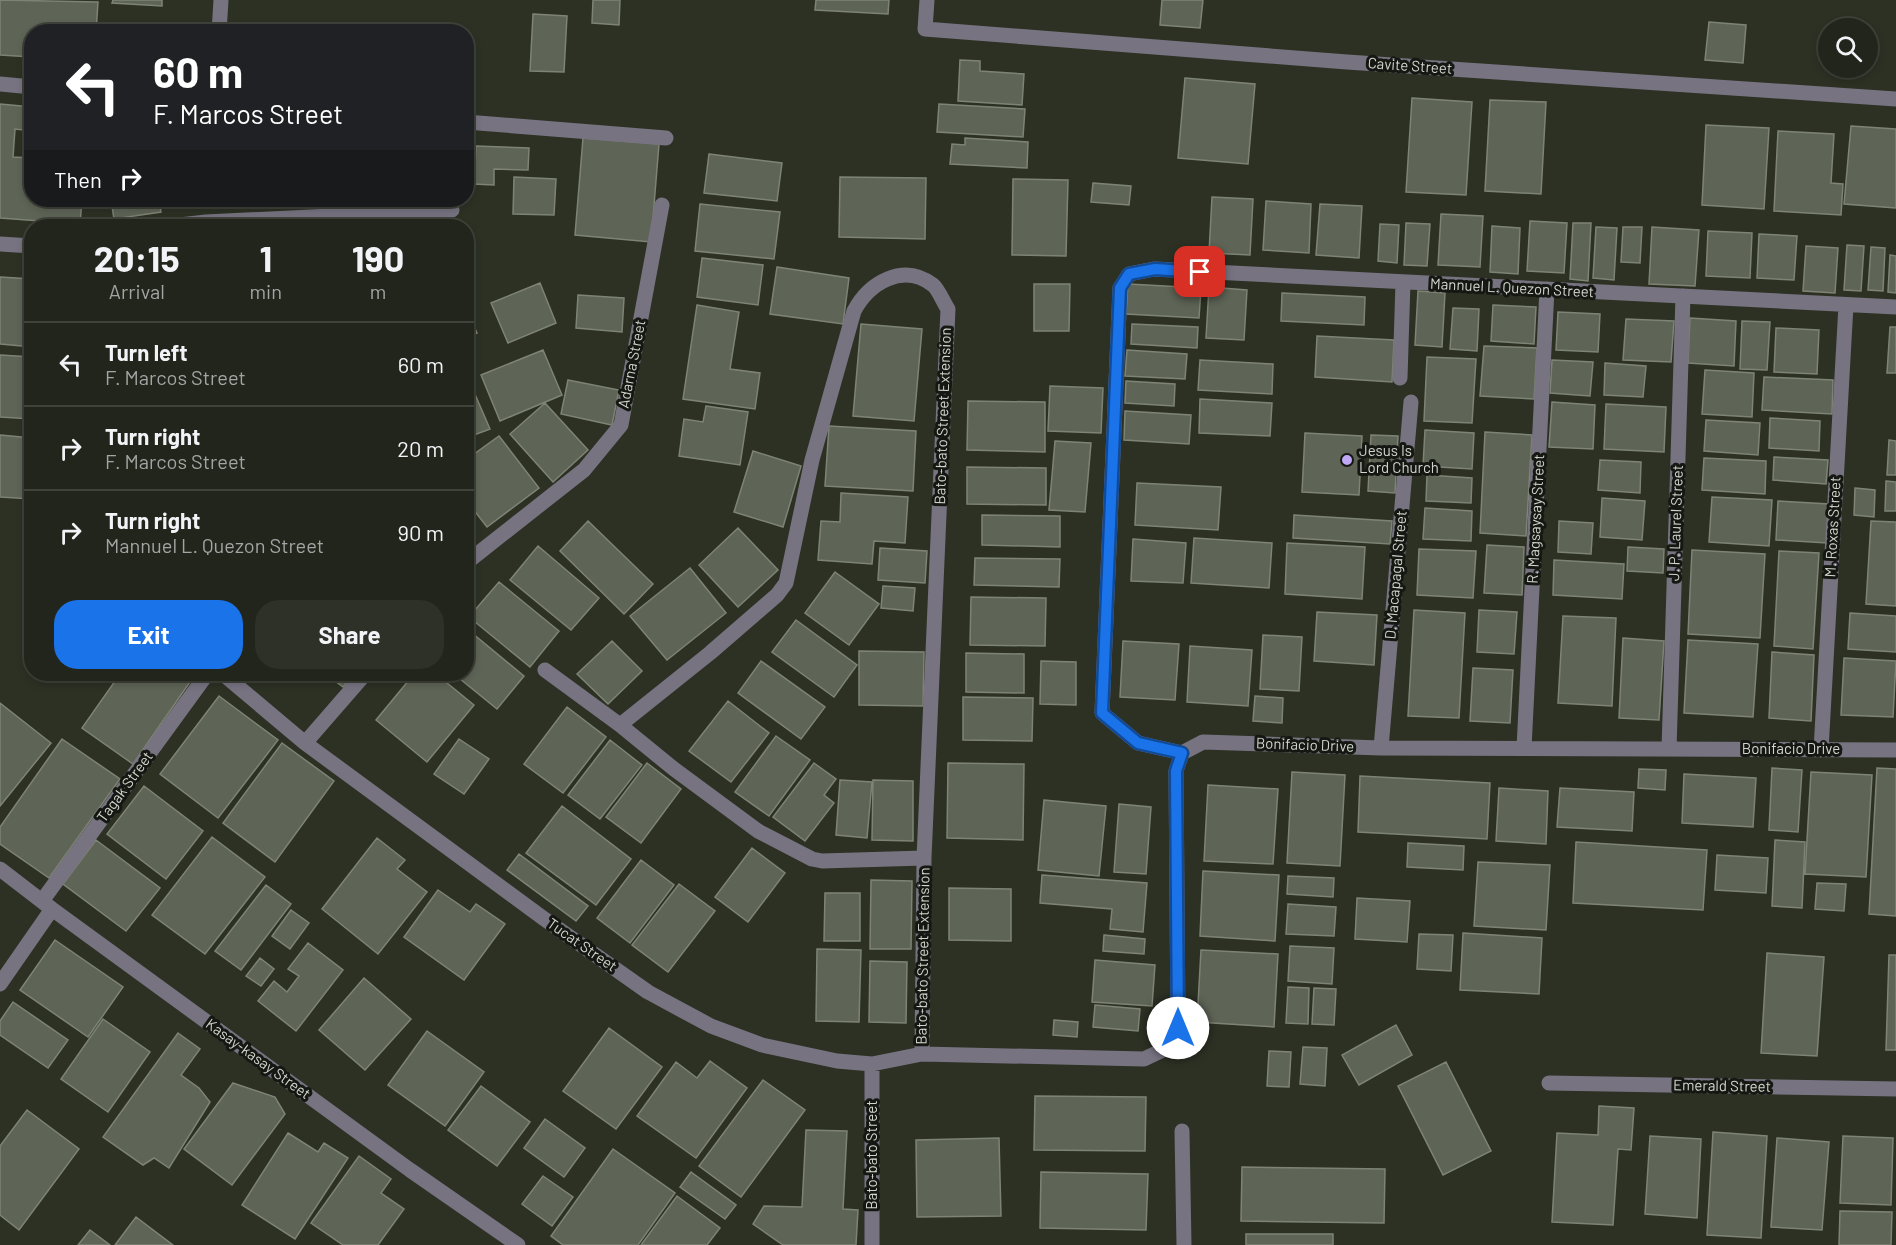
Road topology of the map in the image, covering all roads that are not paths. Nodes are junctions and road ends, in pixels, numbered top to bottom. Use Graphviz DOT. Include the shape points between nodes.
graph roads {
  1 [pos="222,0"];
  2 [pos="927,0"];
  3 [pos="220,24"];
  4 [pos="0,84"];
  5 [pos="24,86"];
  6 [pos="1896,99"];
  7 [pos="474,123"];
  8 [pos="666,138"];
  9 [pos="662,205"];
  10 [pos="452,210"];
  11 [pos="268,219"];
  12 [pos="0,244"];
  13 [pos="24,246"];
  14 [pos="1404,282"];
  15 [pos="1547,290"];
  16 [pos="1683,296"];
  17 [pos="1846,305"];
  18 [pos="1896,307"];
  19 [pos="1400,378"];
  20 [pos="1411,402"];
  21 [pos="474,557"];
  22 [pos="545,670"];
  23 [pos="202,681"];
  24 [pos="231,681"];
  25 [pos="359,681"];
  26 [pos="620,725"];
  27 [pos="305,743"];
  28 [pos="1381,748"];
  29 [pos="1524,748"];
  30 [pos="1669,749"];
  31 [pos="1821,750"];
  32 [pos="1896,750"];
  33 [pos="1182,753"];
  34 [pos="924,858"];
  35 [pos="0,869"];
  36 [pos="47,905"];
  37 [pos="0,984"];
  38 [pos="922,1054"];
  39 [pos="872,1064"];
  40 [pos="1549,1083"];
  41 [pos="1896,1089"];
  42 [pos="1182,1131"];
  43 [pos="518,1245"];
  44 [pos="872,1245"];
  45 [pos="1184,1245"];
  1 -- 3 [label="street"];
  2 -- 6 [label="street, Cavite Street" via="925,29"];
  4 -- 5 [label="street"];
  7 -- 8 [label="street"];
  9 -- 21 [label="street, Adarna Street" via="621,425 584,470"];
  10 -- 11 [label="street"];
  12 -- 13 [label="street"];
  14 -- 15 [label="street, Mannuel L. Quezon Street"];
  14 -- 19 [label="street"];
  14 -- 33 [label="street, Mannuel L. Quezon Street" via="1155,269 1129,274 1120,288 1102,713 1138,743"];
  15 -- 16 [label="street, Mannuel L. Quezon Street"];
  15 -- 29 [label="street, R. Magsaysay Street"];
  16 -- 17 [label="street, Mannuel L. Quezon Street"];
  16 -- 30 [label="street, J. P. Laurel Street"];
  17 -- 18 [label="street, Mannuel L. Quezon Street"];
  17 -- 31 [label="street, M. Roxas Street"];
  20 -- 28 [label="street, D. Macapagal Street"];
  22 -- 26 [label="street, Bato-bato Street Extension"];
  23 -- 36 [label="street, Tagak Street"];
  24 -- 27 [label="street, Tucat Street"];
  25 -- 27 [label="street"];
  26 -- 34 [label="street, Bato-bato Street Extension" via="758,831 812,859"];
  26 -- 34 [label="street, Bato-bato Street Extension" via="760,610 786,583 812,460 854,311 875,285 895,275 918,276 934,286 948,309"];
  27 -- 39 [label="street, Tucat Street" via="648,992 711,1026 762,1045 837,1061"];
  28 -- 29 [label="street, Bonifacio Drive"];
  28 -- 33 [label="street, Bonifacio Drive" via="1203,742"];
  29 -- 30 [label="street, Bonifacio Drive"];
  30 -- 31 [label="street, Bonifacio Drive"];
  31 -- 32 [label="street, Bonifacio Drive"];
  33 -- 38 [label="street, Tucat Street" via="1176,771 1178,1028 1165,1049 1144,1059"];
  34 -- 38 [label="street, Bato-bato Street Extension"];
  35 -- 36 [label="street, Kasay-kasay Street"];
  36 -- 37 [label="street, Tagak Street"];
  36 -- 43 [label="street, Kasay-kasay Street"];
  38 -- 39 [label="street, Tucat Street"];
  39 -- 44 [label="street, Bato-bato Street"];
  40 -- 41 [label="street, Emerald Street"];
  42 -- 45 [label="street"];
}
